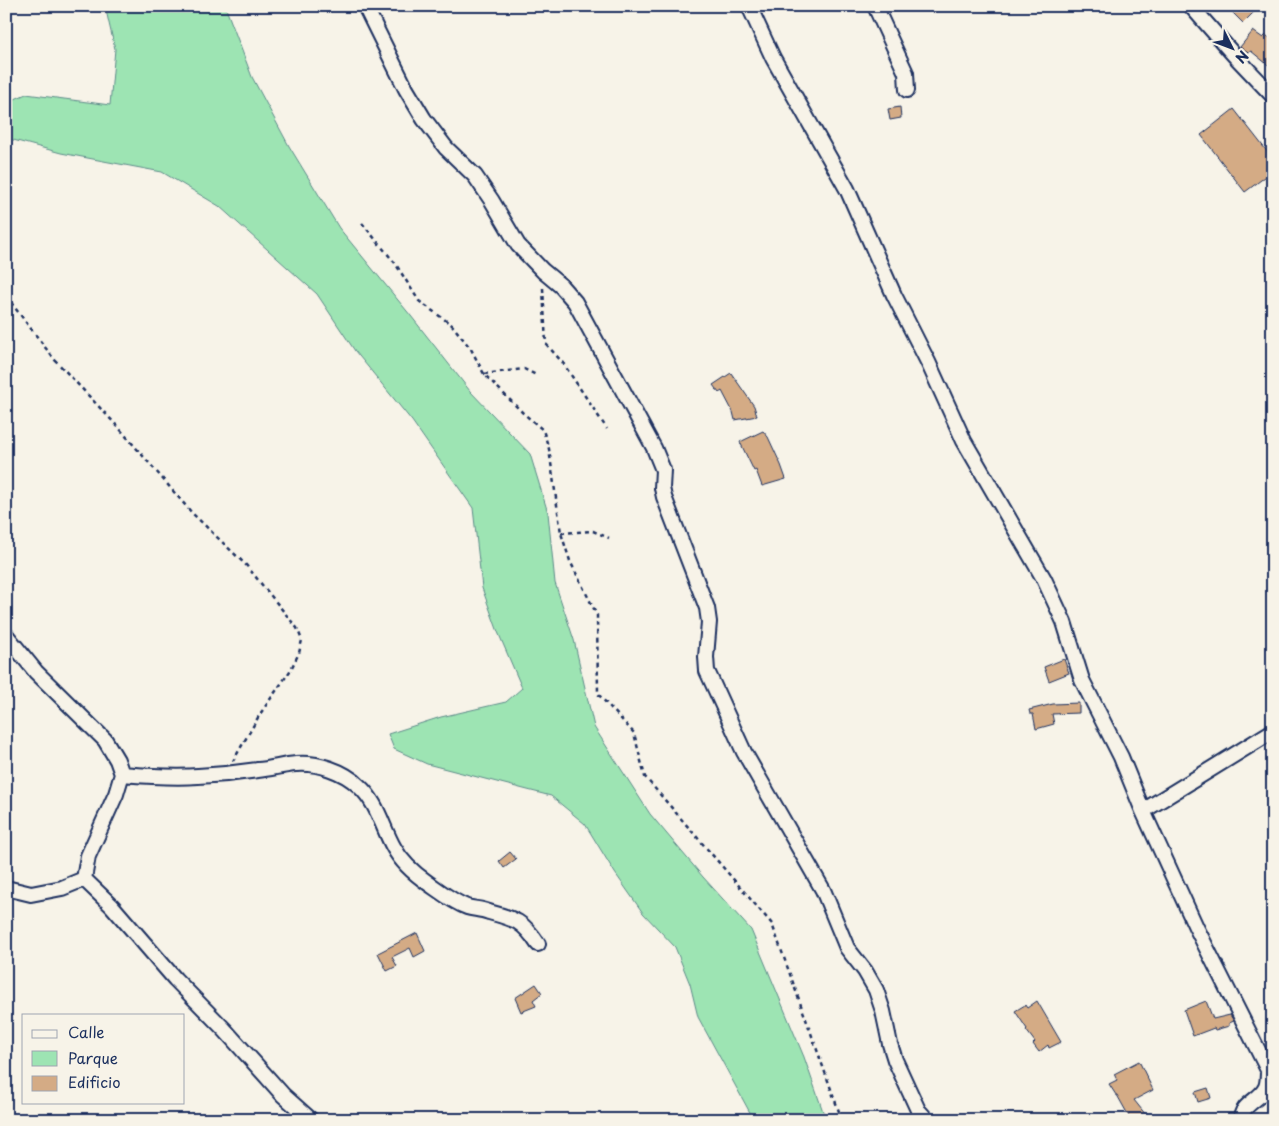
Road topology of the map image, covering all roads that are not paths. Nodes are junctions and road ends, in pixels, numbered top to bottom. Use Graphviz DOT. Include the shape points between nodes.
graph roads {
  1 [pos="365,6"];
  2 [pos="749,6"];
  3 [pos="875,6"];
  4 [pos="1191,6"];
  5 [pos="907,90"];
  6 [pos="1273,96"];
  7 [pos="6,636"];
  8 [pos="1273,730"];
  9 [pos="122,774"];
  10 [pos="1142,811"];
  11 [pos="84,879"];
  12 [pos="6,888"];
  13 [pos="538,944"];
  14 [pos="311,1120"];
  15 [pos="928,1120"];
  16 [pos="1241,1120"];
  1 -- 15 [label="street" via="424,119 446,148 475,176 518,245 575,302 654,448 663,470 664,497 707,608 706,657 713,684 744,752 823,890 847,948 876,990 895,1060 918,1110"];
  2 -- 10 [label="street" via="773,58 847,190 964,441 1044,579 1064,622 1082,680 1121,757"];
  3 -- 5 [label="street" via="906,73"];
  4 -- 6 [label="street"];
  7 -- 9 [label="street" via="36,672 105,740 118,760"];
  8 -- 10 [label="street"];
  9 -- 11 [label="street" via="88,856"];
  9 -- 13 [label="street" via="170,778 297,764 339,773 358,784 368,796 403,862 456,902 524,925"];
  10 -- 16 [label="street" via="1268,1070 1266,1088 1245,1107"];
  11 -- 12 [label="street" via="62,888 31,894"];
  11 -- 14 [label="street" via="282,1095"];
}
